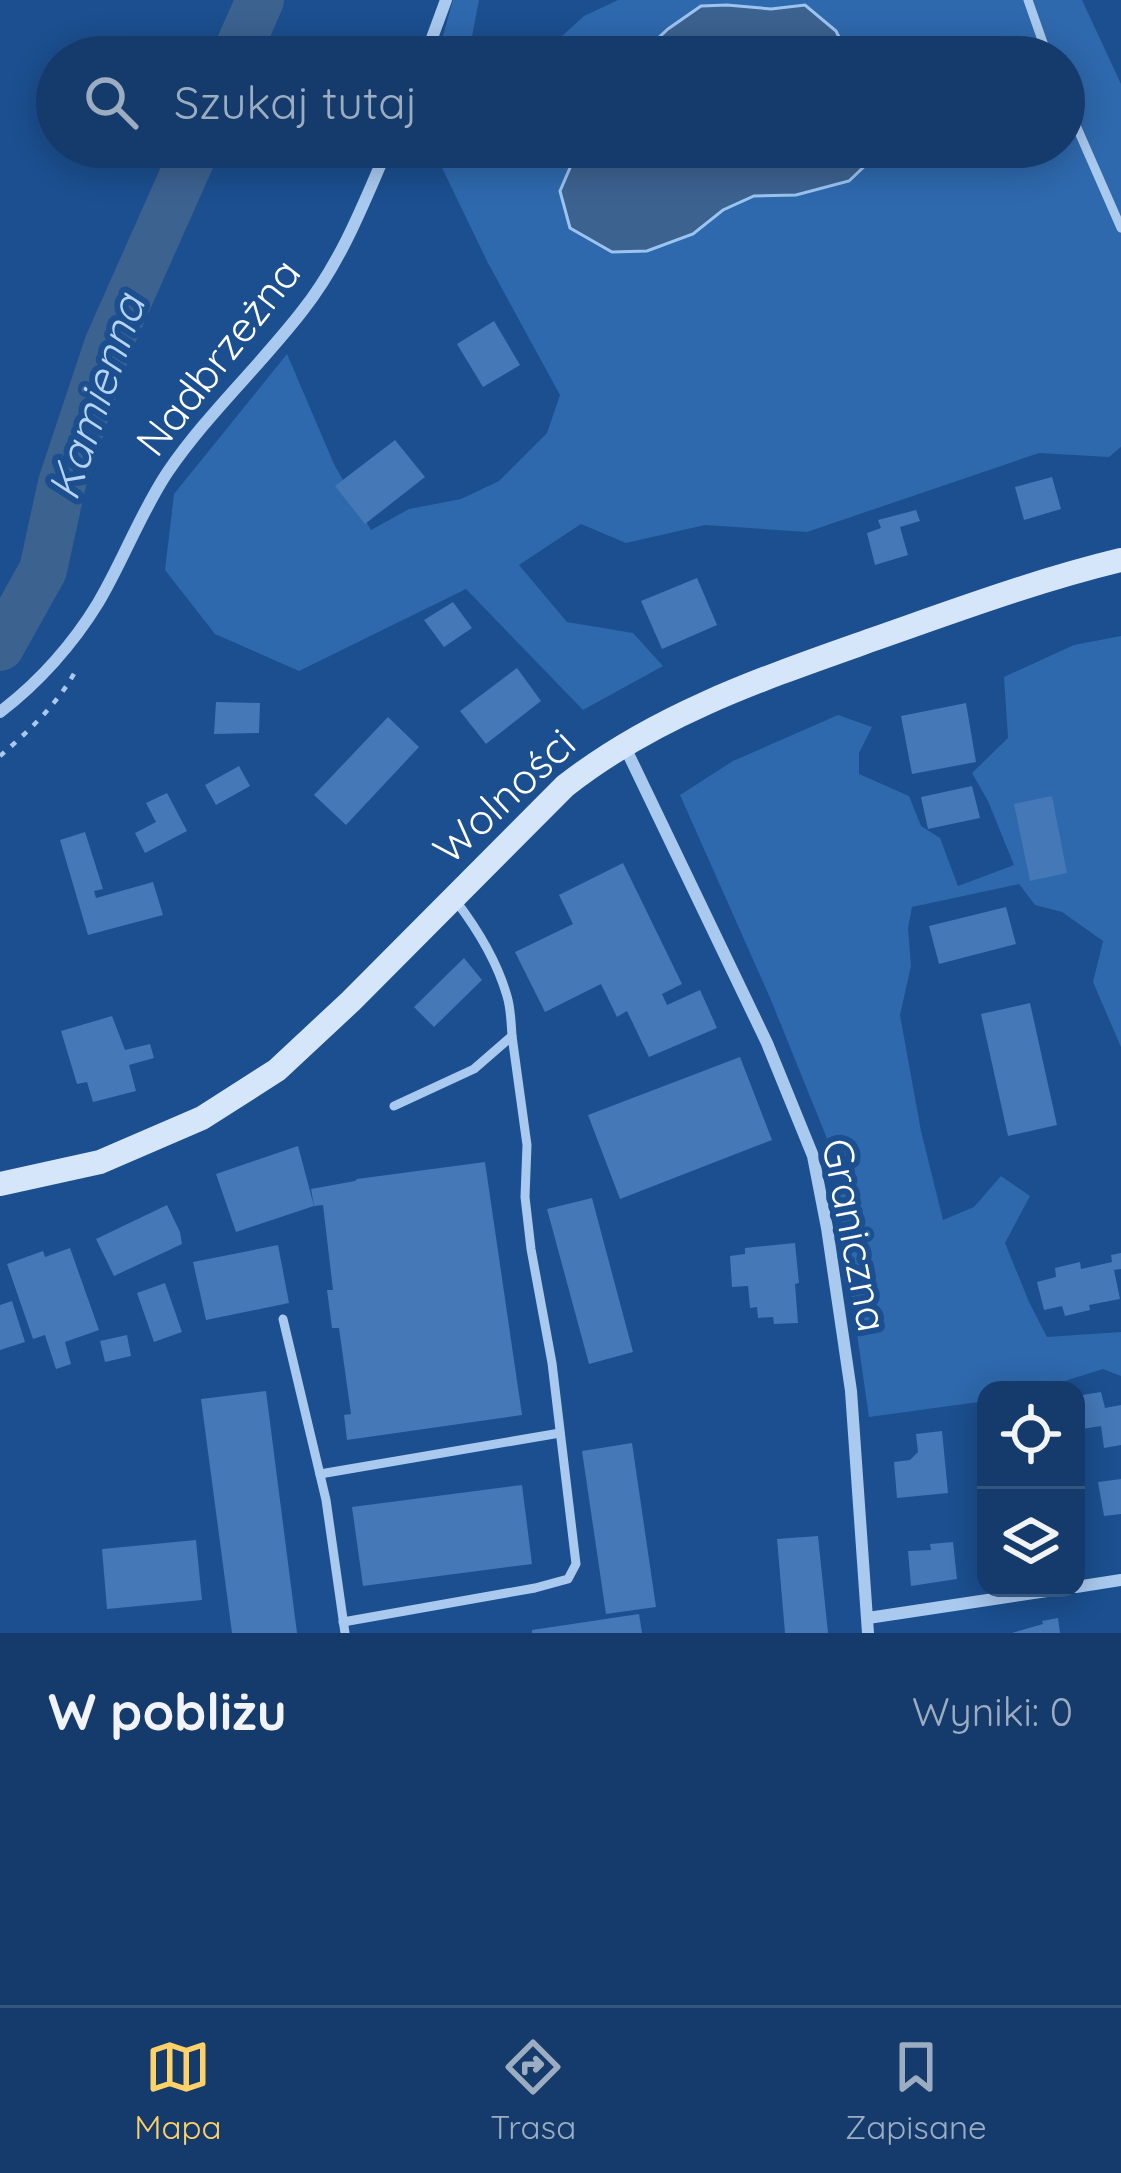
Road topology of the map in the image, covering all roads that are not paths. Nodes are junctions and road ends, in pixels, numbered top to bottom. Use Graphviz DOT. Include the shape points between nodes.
graph roads {
  1 [pos="446,0"];
  2 [pos="1028,0"];
  3 [pos="433,36"];
  4 [pos="1041,36"];
  5 [pos="1085,146"];
  6 [pos="379,168"];
  7 [pos="1121,228"];
  8 [pos="1121,560"];
  9 [pos="0,712"];
  10 [pos="623,744"];
  11 [pos="453,896"];
  12 [pos="512,1036"];
  13 [pos="394,1106"];
  14 [pos="0,1184"];
  15 [pos="283,1319"];
  16 [pos="560,1433"];
  17 [pos="320,1474"];
  18 [pos="1121,1580"];
  19 [pos="1085,1586"];
  20 [pos="1019,1597"];
  21 [pos="868,1626"];
  22 [pos="344,1627"];
  1 -- 3 [label="street"];
  2 -- 4 [label="lane"];
  5 -- 7 [label="lane"];
  6 -- 9 [label="street, Nadbrzeżna" via="306,307 166,474 68,645"];
  8 -- 10 [label="street, Wolności" via="739,687"];
  10 -- 11 [label="street, Wolności" via="565,786"];
  10 -- 21 [label="street, Graniczna" via="813,1156 851,1391"];
  11 -- 12 [label="lane" via="498,973"];
  11 -- 14 [label="street, Wolności" via="277,1070 202,1118 100,1162"];
  12 -- 13 [label="lane" via="474,1070"];
  12 -- 16 [label="lane" via="531,1249"];
  15 -- 17 [label="lane"];
  16 -- 17 [label="lane"];
  16 -- 22 [label="lane" via="576,1564 568,1579"];
  17 -- 22 [label="lane"];
  18 -- 19 [label="street"];
  20 -- 21 [label="street"];
}
